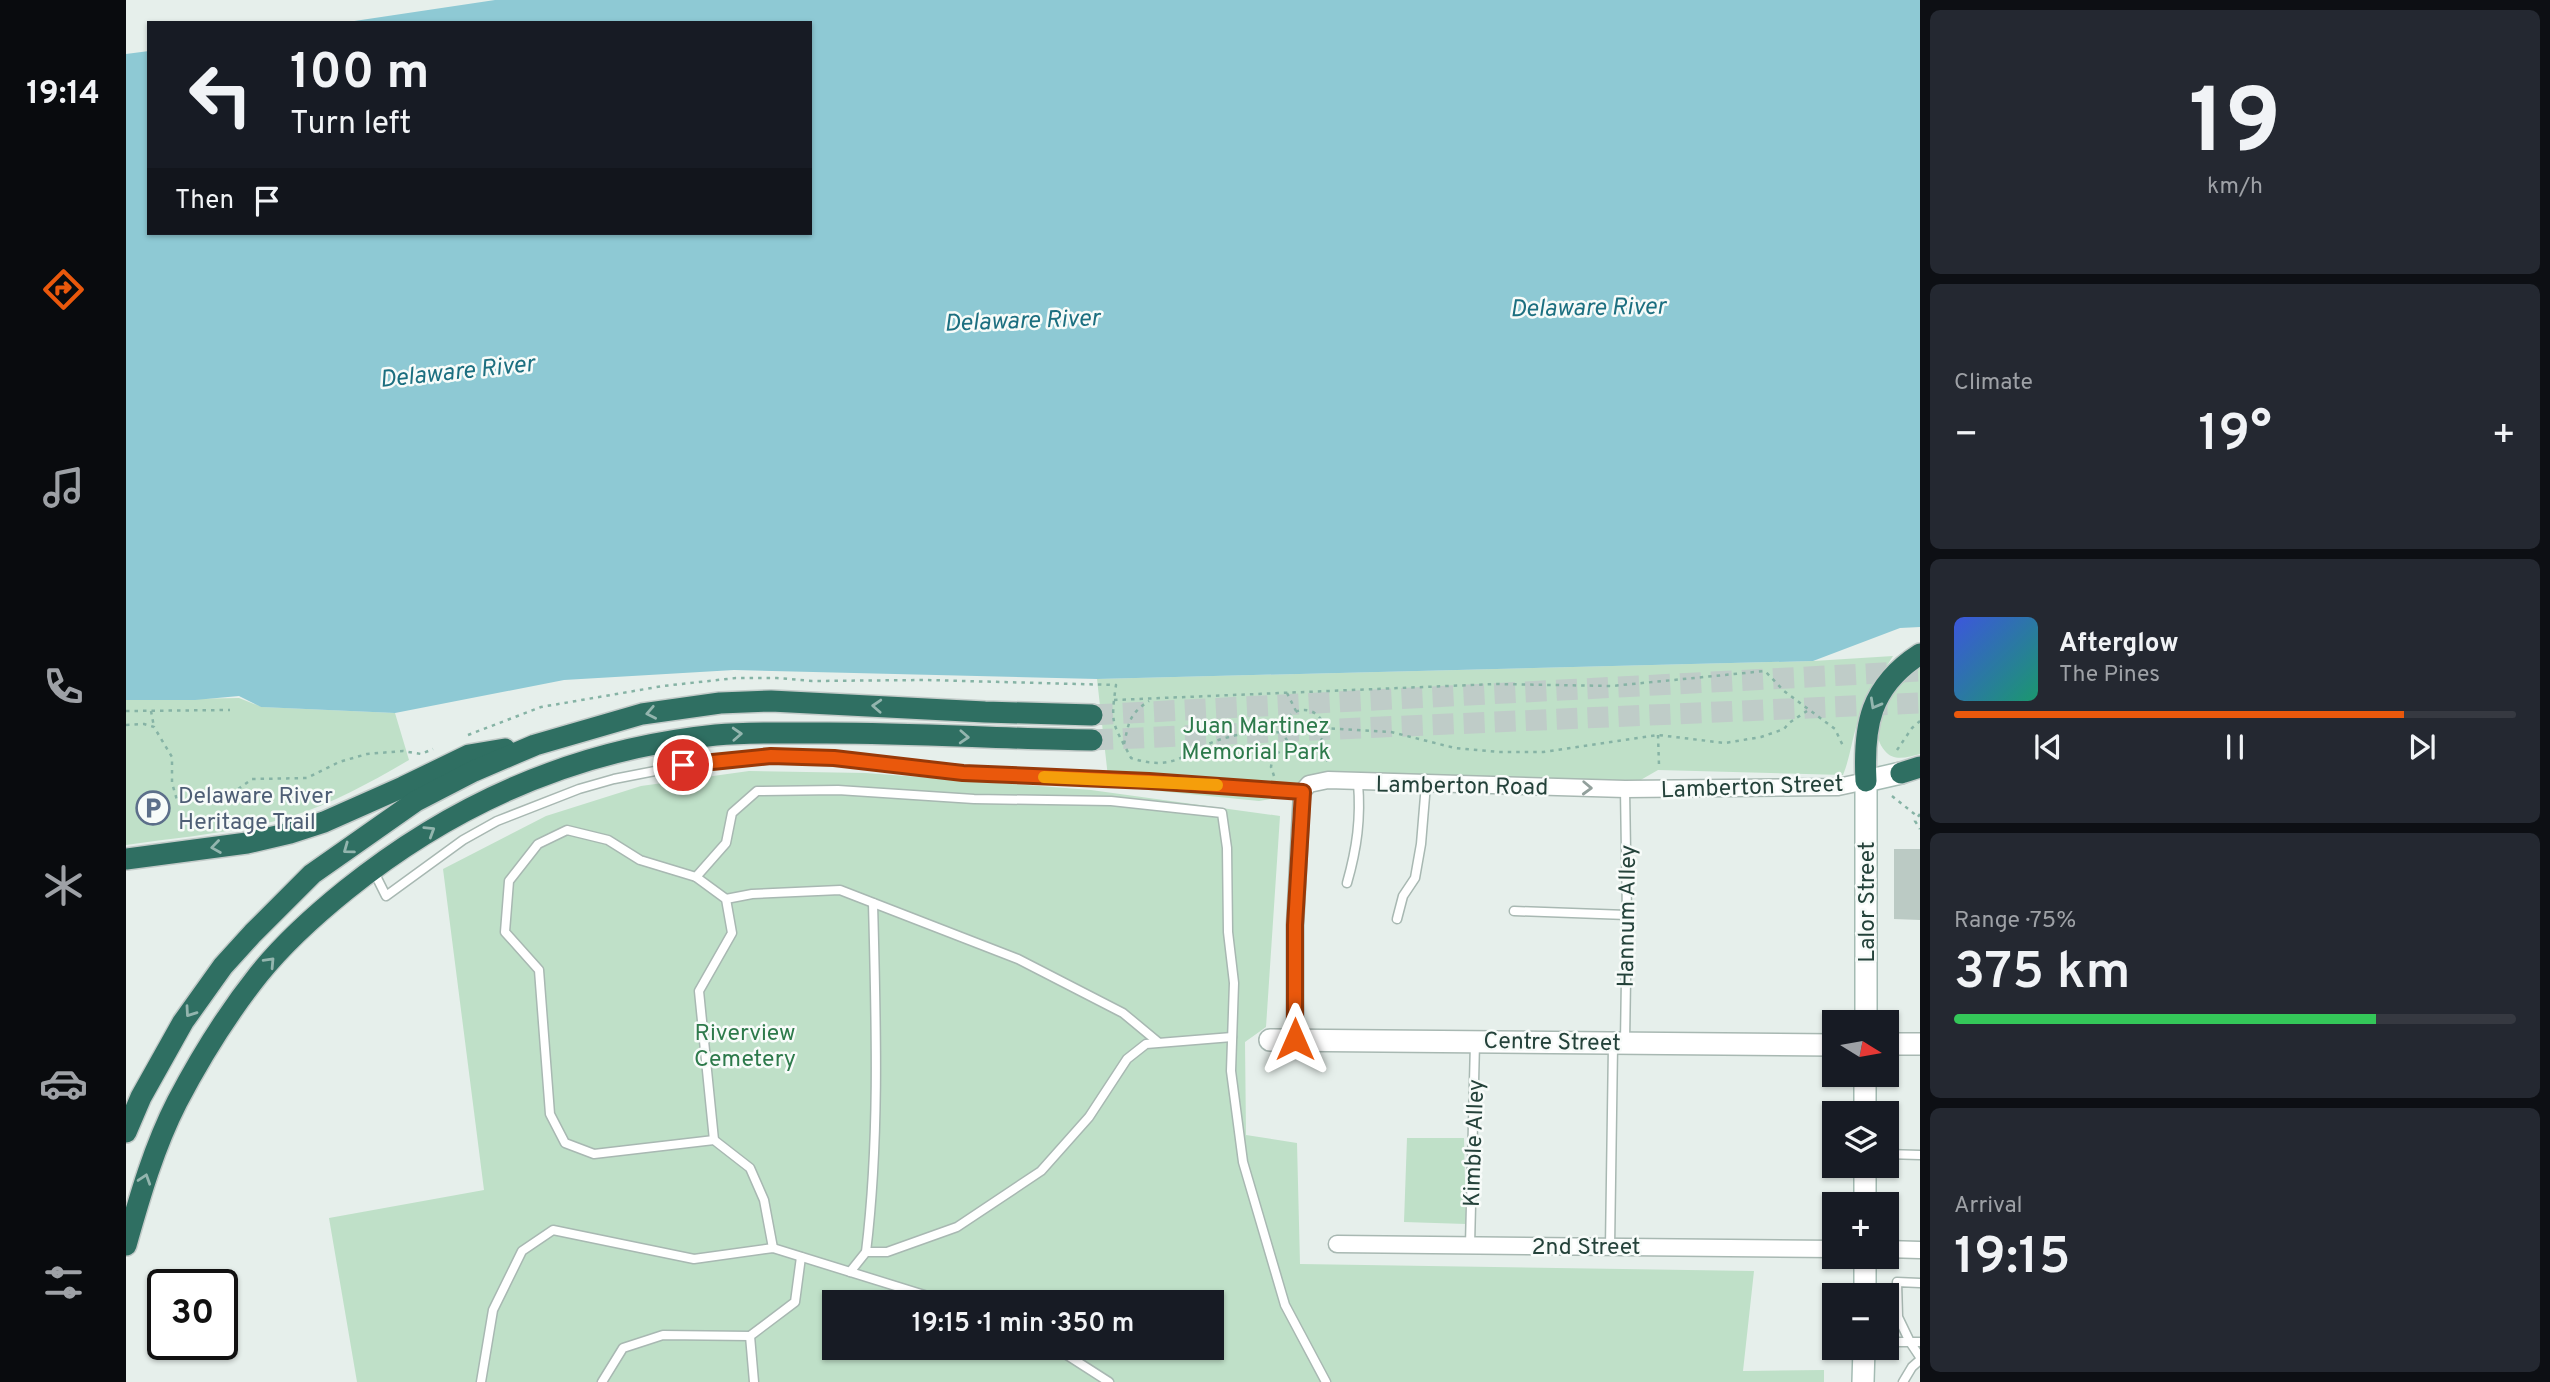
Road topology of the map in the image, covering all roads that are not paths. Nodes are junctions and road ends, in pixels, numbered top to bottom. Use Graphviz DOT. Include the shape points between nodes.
graph roads {
  1 [pos="1920,654"];
  2 [pos="1092,715"];
  3 [pos="1092,740"];
  4 [pos="535,745"];
  5 [pos="1914,770"];
  6 [pos="1866,781"];
  7 [pos="1358,783"];
  8 [pos="1426,784"];
  9 [pos="1625,789"];
  10 [pos="1298,791"];
  11 [pos="126,859"];
  12 [pos="373,869"];
  13 [pos="695,877"];
  14 [pos="1347,883"];
  15 [pos="726,899"];
  16 [pos="873,903"];
  17 [pos="1514,911"];
  18 [pos="1628,915"];
  19 [pos="1397,919"];
  20 [pos="1866,1010"];
  21 [pos="1232,1037"];
  22 [pos="1295,1039"];
  23 [pos="1270,1040"];
  24 [pos="1475,1040"];
  25 [pos="1619,1042"];
  26 [pos="1158,1043"];
  27 [pos="1899,1044"];
  28 [pos="1920,1044"];
  29 [pos="1822,1045"];
  30 [pos="126,1132"];
  31 [pos="714,1140"];
  32 [pos="1899,1154"];
  33 [pos="1920,1155"];
  34 [pos="1337,1244"];
  35 [pos="126,1245"];
  36 [pos="1470,1245"];
  37 [pos="1610,1247"];
  38 [pos="773,1248"];
  39 [pos="1822,1249"];
  40 [pos="1899,1249"];
  41 [pos="1920,1250"];
  42 [pos="866,1252"];
  43 [pos="801,1257"];
  44 [pos="850,1272"];
  45 [pos="1920,1283"];
  46 [pos="908,1290"];
  47 [pos="750,1336"];
  48 [pos="1899,1342"];
  49 [pos="1910,1342"];
  50 [pos="1920,1342"];
  51 [pos="1920,1358"];
  52 [pos="1075,1360"];
  53 [pos="1864,1360"];
  54 [pos="481,1382"];
  55 [pos="602,1382"];
  56 [pos="754,1382"];
  57 [pos="1109,1382"];
  58 [pos="1326,1382"];
  59 [pos="1864,1382"];
  60 [pos="1903,1382"];
  1 -- 6 [label="highway, one-way" via="1890,677 1869,715"];
  2 -- 4 [label="highway, one-way" via="720,703 642,714"];
  12 -- 3 [label="highway, one-way" via="489,797 590,759 685,738 872,733"];
  4 -- 11 [label="highway, one-way" via="469,755 290,833"];
  4 -- 30 [label="highway, one-way" via="416,801 312,874 223,966 169,1044"];
  5 -- 6 [label="street, Lamberton Street"];
  6 -- 9 [label="street, Lamberton Street" via="1838,787"];
  6 -- 20 [label="street, Lalor Street"];
  7 -- 8 [label="street, Lamberton Road"];
  7 -- 10 [label="street, Lamberton Road" via="1328,780 1309,783"];
  7 -- 14 [label="lane" via="1358,839"];
  8 -- 9 [label="street, Lamberton Road, one-way"];
  8 -- 19 [label="lane" via="1415,878 1403,896"];
  9 -- 18 [label="lane, Hannum Alley"];
  10 -- 12 [label="lane" via="963,773 834,758 706,761 614,779 497,821 386,896"];
  10 -- 22 [label="street"];
  35 -- 12 [label="highway, one-way" via="158,1144 177,1101 224,1023 260,974 309,922"];
  13 -- 15 [label="lane"];
  13 -- 21 [label="lane" via="726,843 732,813 757,791 1111,801 1222,813 1234,983"];
  13 -- 31 [label="lane" via="640,860 608,841 566,830 538,844 509,881 505,932 538,970 550,1114 565,1143 594,1154"];
  15 -- 16 [label="lane" via="841,890"];
  15 -- 31 [label="lane" via="732,933 699,991"];
  16 -- 26 [label="lane" via="1018,959 1123,1013"];
  16 -- 42 [label="lane" via="873,1192"];
  17 -- 18 [label="lane"];
  18 -- 25 [label="lane, Hannum Alley"];
  21 -- 26 [label="lane"];
  21 -- 58 [label="lane" via="1231,1071 1243,1162 1285,1305"];
  22 -- 23 [label="street, Centre Street"];
  22 -- 24 [label="street, Centre Street"];
  24 -- 25 [label="street, Centre Street"];
  24 -- 36 [label="lane, Kimble Alley"];
  25 -- 29 [label="street, Centre Street"];
  25 -- 37 [label="lane, Hannum Alley"];
  26 -- 42 [label="lane" via="1146,1044 1127,1059 1090,1117 1041,1171 957,1227 887,1252"];
  27 -- 28 [label="street"];
  31 -- 38 [label="lane" via="750,1168 764,1200"];
  32 -- 33 [label="lane"];
  34 -- 36 [label="street, 2nd Street"];
  36 -- 37 [label="street, 2nd Street"];
  37 -- 39 [label="street, 2nd Street"];
  38 -- 43 [label="lane"];
  38 -- 54 [label="lane" via="694,1259 554,1230 522,1251 493,1310"];
  40 -- 41 [label="street"];
  42 -- 44 [label="lane"];
  43 -- 44 [label="lane"];
  43 -- 47 [label="lane" via="795,1302"];
  44 -- 46 [label="lane"];
  45 -- 49 [label="lane" via="1897,1282 1898,1317"];
  47 -- 55 [label="lane" via="663,1335 623,1348"];
  47 -- 56 [label="lane"];
  48 -- 49 [label="lane"];
  49 -- 50 [label="lane"];
  49 -- 51 [label="lane"];
  51 -- 60 [label="lane"];
  52 -- 57 [label="lane"];
  53 -- 59 [label="street"];
}
